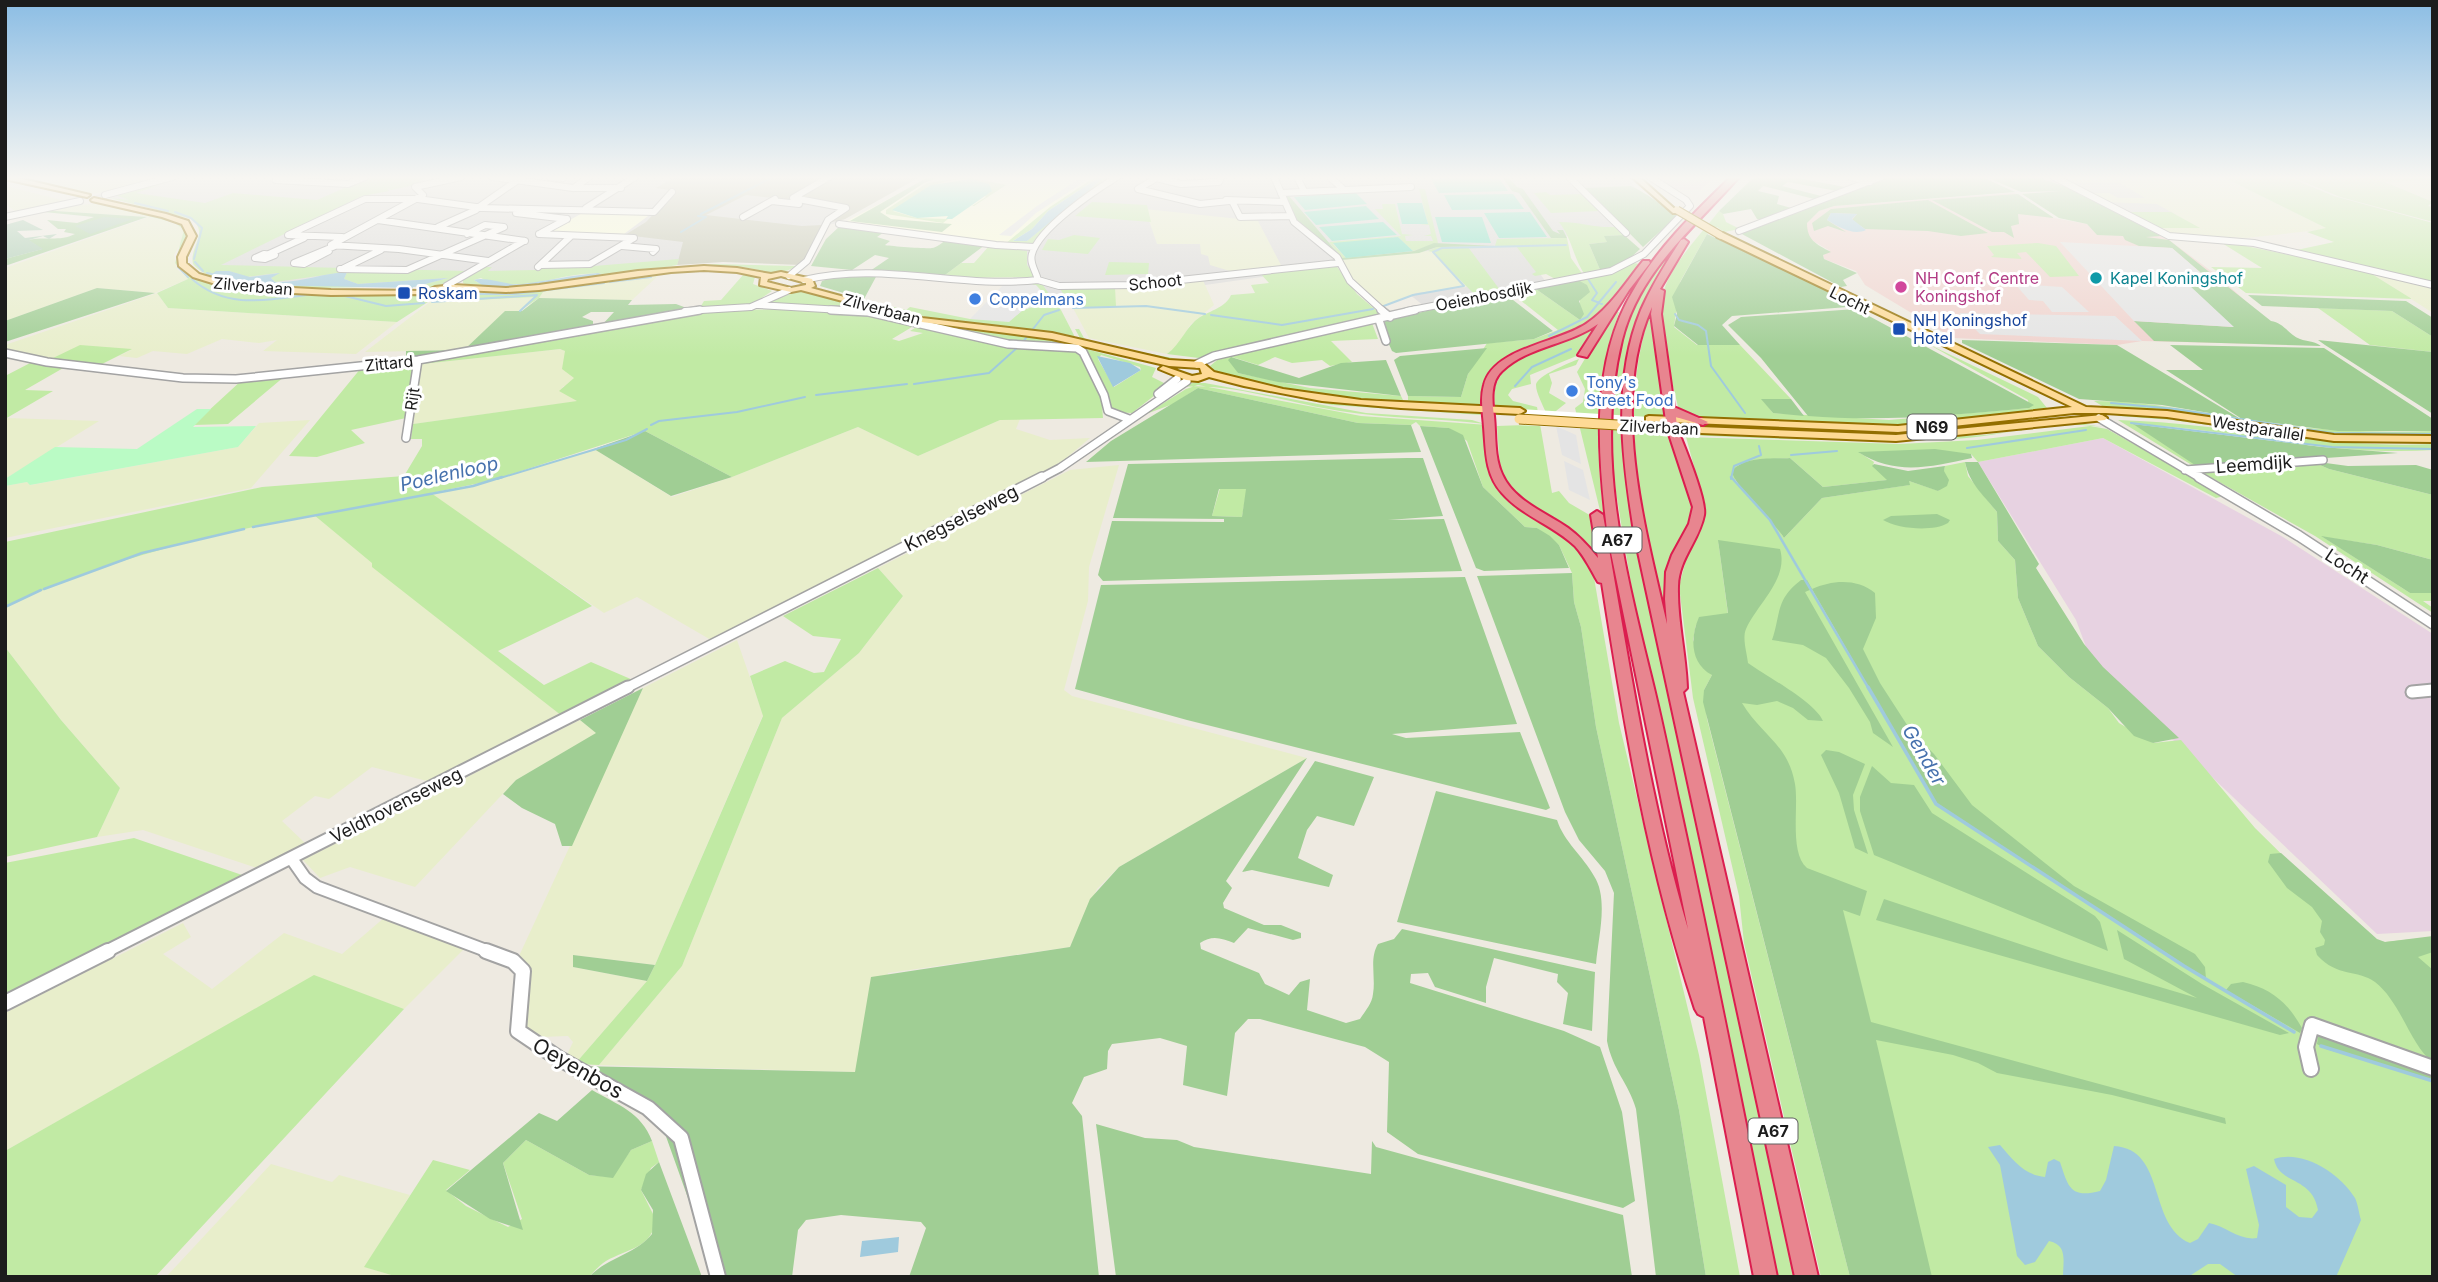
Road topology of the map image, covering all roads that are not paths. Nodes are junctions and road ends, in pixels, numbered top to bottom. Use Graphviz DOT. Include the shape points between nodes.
graph roads {
  1 [pos="192,237"];
  2 [pos="307,237"];
  3 [pos="342,237"];
  4 [pos="482,237"];
  5 [pos="533,237"];
  6 [pos="570,237"];
  7 [pos="597,237"];
  8 [pos="819,237"];
  9 [pos="935,237"];
  10 [pos="1045,237"];
  11 [pos="1311,237"];
  12 [pos="1658,237"];
  13 [pos="1673,237"];
  14 [pos="1678,237"];
  15 [pos="1689,237"];
  16 [pos="1721,237"];
  17 [pos="1721,237"];
  18 [pos="2179,237"];
  19 [pos="525,241"];
  20 [pos="335,246"];
  21 [pos="621,246"];
  22 [pos="1034,247"];
  23 [pos="384,248"];
  24 [pos="324,251"];
  25 [pos="653,251"];
  26 [pos="269,254"];
  27 [pos="440,256"];
  28 [pos="488,261"];
  29 [pos="1338,263"];
  30 [pos="1662,274"];
  31 [pos="787,275"];
  32 [pos="766,277"];
  33 [pos="1038,280"];
  34 [pos="807,284"];
  35 [pos="2433,285"];
  36 [pos="453,289"];
  37 [pos="786,289"];
  38 [pos="1617,301"];
  39 [pos="758,304"];
  40 [pos="1390,317"];
  41 [pos="1379,320"];
  42 [pos="961,325"];
  43 [pos="1032,334"];
  44 [pos="1386,341"];
  45 [pos="5,353"];
  46 [pos="1583,355"];
  47 [pos="418,360"];
  48 [pos="1152,360"];
  49 [pos="1192,373"];
  50 [pos="1235,383"];
  51 [pos="2048,398"];
  52 [pos="2051,412"];
  53 [pos="1488,414"];
  54 [pos="2087,414"];
  55 [pos="1129,419"];
  56 [pos="1671,419"];
  57 [pos="1703,422"];
  58 [pos="407,439"];
  59 [pos="2433,441"];
  60 [pos="2323,460"];
  61 [pos="2185,470"];
  62 [pos="1597,515"];
  63 [pos="1612,604"];
  64 [pos="787,606"];
  65 [pos="2433,624"];
  66 [pos="2433,690"];
  67 [pos="2412,692"];
  68 [pos="1680,710"];
  69 [pos="291,858"];
  70 [pos="5,1003"];
  71 [pos="1719,1046"];
  72 [pos="2433,1068"];
  73 [pos="2311,1069"];
  74 [pos="718,1277"];
  75 [pos="1766,1277"];
  76 [pos="1807,1277"];
  1 -- 36 [label="main road, Zilverbaan" via="182,264 207,282 251,289 431,291 438,296"];
  2 -- 3 [label="street"];
  2 -- 26 [label="street"];
  3 -- 20 [label="street" via="331,245"];
  4 -- 19 [label="street"];
  4 -- 27 [label="street"];
  5 -- 19 [label="street"];
  6 -- 21 [label="street" via="538,267 590,264"];
  7 -- 21 [label="street" via="634,238"];
  8 -- 31 [label="street" via="807,261"];
  9 -- 22 [label="street"];
  10 -- 22 [label="street"];
  11 -- 29 [label="street" via="1337,257"];
  12 -- 40 [label="street, Oeienbosdijk" via="1631,263 1587,278"];
  13 -- 38 [label="highway, A67"];
  14 -- 71 [label="highway, A67" via="1647,276 1618,335 1607,393 1604,455 1625,589"];
  15 -- 30 [label="highway, A67"];
  16 -- 51 [label="main road, Locht"];
  17 -- 54 [label="main road, Locht"];
  18 -- 35 [label="street" via="2254,243"];
  19 -- 28 [label="street"];
  20 -- 23 [label="street"];
  20 -- 24 [label="street"];
  21 -- 25 [label="street" via="656,249"];
  22 -- 33 [label="street" via="1031,263"];
  23 -- 27 [label="street"];
  23 -- 27 [label="street" via="340,269 407,270"];
  24 -- 24 [label="street" via="319,251 294,263 304,264 329,251"];
  27 -- 28 [label="street"];
  28 -- 36 [label="street" via="461,278"];
  29 -- 33 [label="street, Schoot" via="1114,286 1055,286"];
  29 -- 40 [label="street" via="1360,291"];
  30 -- 56 [label="highway, A67" via="1656,314"];
  30 -- 68 [label="highway, A67" via="1642,314 1634,345 1626,426 1641,538"];
  31 -- 32 [label="main road"];
  31 -- 34 [label="main road"];
  32 -- 36 [label="main road" via="739,270 701,269 520,289"];
  32 -- 37 [label="main road" via="764,283"];
  33 -- 34 [label="street" via="839,272"];
  34 -- 37 [label="main road"];
  34 -- 42 [label="main road, Zilverbaan" via="922,320"];
  37 -- 39 [label="street, Zittard"];
  38 -- 46 [label="highway, A67"];
  38 -- 53 [label="highway, A67" via="1583,330 1501,366 1488,387"];
  39 -- 47 [label="street, Zittard" via="693,310"];
  39 -- 55 [label="street" via="868,312 1008,344 1073,347 1083,352 1108,411"];
  40 -- 41 [label="street, Oeienbosdijk"];
  41 -- 44 [label="street"];
  41 -- 49 [label="street, Oeienbosdijk" via="1221,355"];
  42 -- 43 [label="main road, Zilverbaan"];
  43 -- 48 [label="main road, Zilverbaan"];
  43 -- 49 [label="main road, Zilverbaan"];
  45 -- 47 [label="street, Zittard" via="204,379"];
  47 -- 58 [label="street, Rijt"];
  48 -- 49 [label="main road, Zilverbaan"];
  49 -- 50 [label="main road, Zilverbaan"];
  49 -- 50 [label="main road, Zilverbaan"];
  49 -- 55 [label="street, Knegselseweg"];
  50 -- 53 [label="main road, Zilverbaan" via="1341,408"];
  51 -- 52 [label="main road"];
  51 -- 54 [label="main road, Locht"];
  52 -- 54 [label="main road, Zilverbaan / N69"];
  52 -- 57 [label="main road, Zilverbaan / N69" via="1898,429"];
  53 -- 56 [label="main road, Zilverbaan / N69, bridge" via="1650,423"];
  53 -- 63 [label="highway, A67" via="1498,479 1508,492 1562,527 1586,550"];
  54 -- 56 [label="main road, Zilverbaan / N69" via="1896,438"];
  54 -- 59 [label="main road, Westparallel / N69" via="2319,441"];
  54 -- 59 [label="main road, Westparallel / N69" via="2154,412 2333,438"];
  54 -- 61 [label="street, Locht"];
  55 -- 64 [label="street, Knegselseweg" via="1060,468"];
  56 -- 57 [label="highway"];
  56 -- 68 [label="highway, A67" via="1700,511 1672,574"];
  60 -- 61 [label="street, Leemdijk"];
  61 -- 65 [label="street, Locht" via="2319,548"];
  62 -- 63 [label="highway, A67"];
  63 -- 71 [label="highway, A67" via="1651,821 1693,978"];
  64 -- 69 [label="street, Veldhovenseweg"];
  66 -- 67 [label="street"];
  68 -- 76 [label="highway, A67"];
  69 -- 70 [label="street, Veldhovenseweg"];
  69 -- 74 [label="street, Oeyenbos" via="317,887 513,961 523,971 518,1031 536,1046 652,1111 681,1138"];
  71 -- 75 [label="highway, A67"];
  72 -- 73 [label="street" via="2312,1025 2306,1046"];
}
